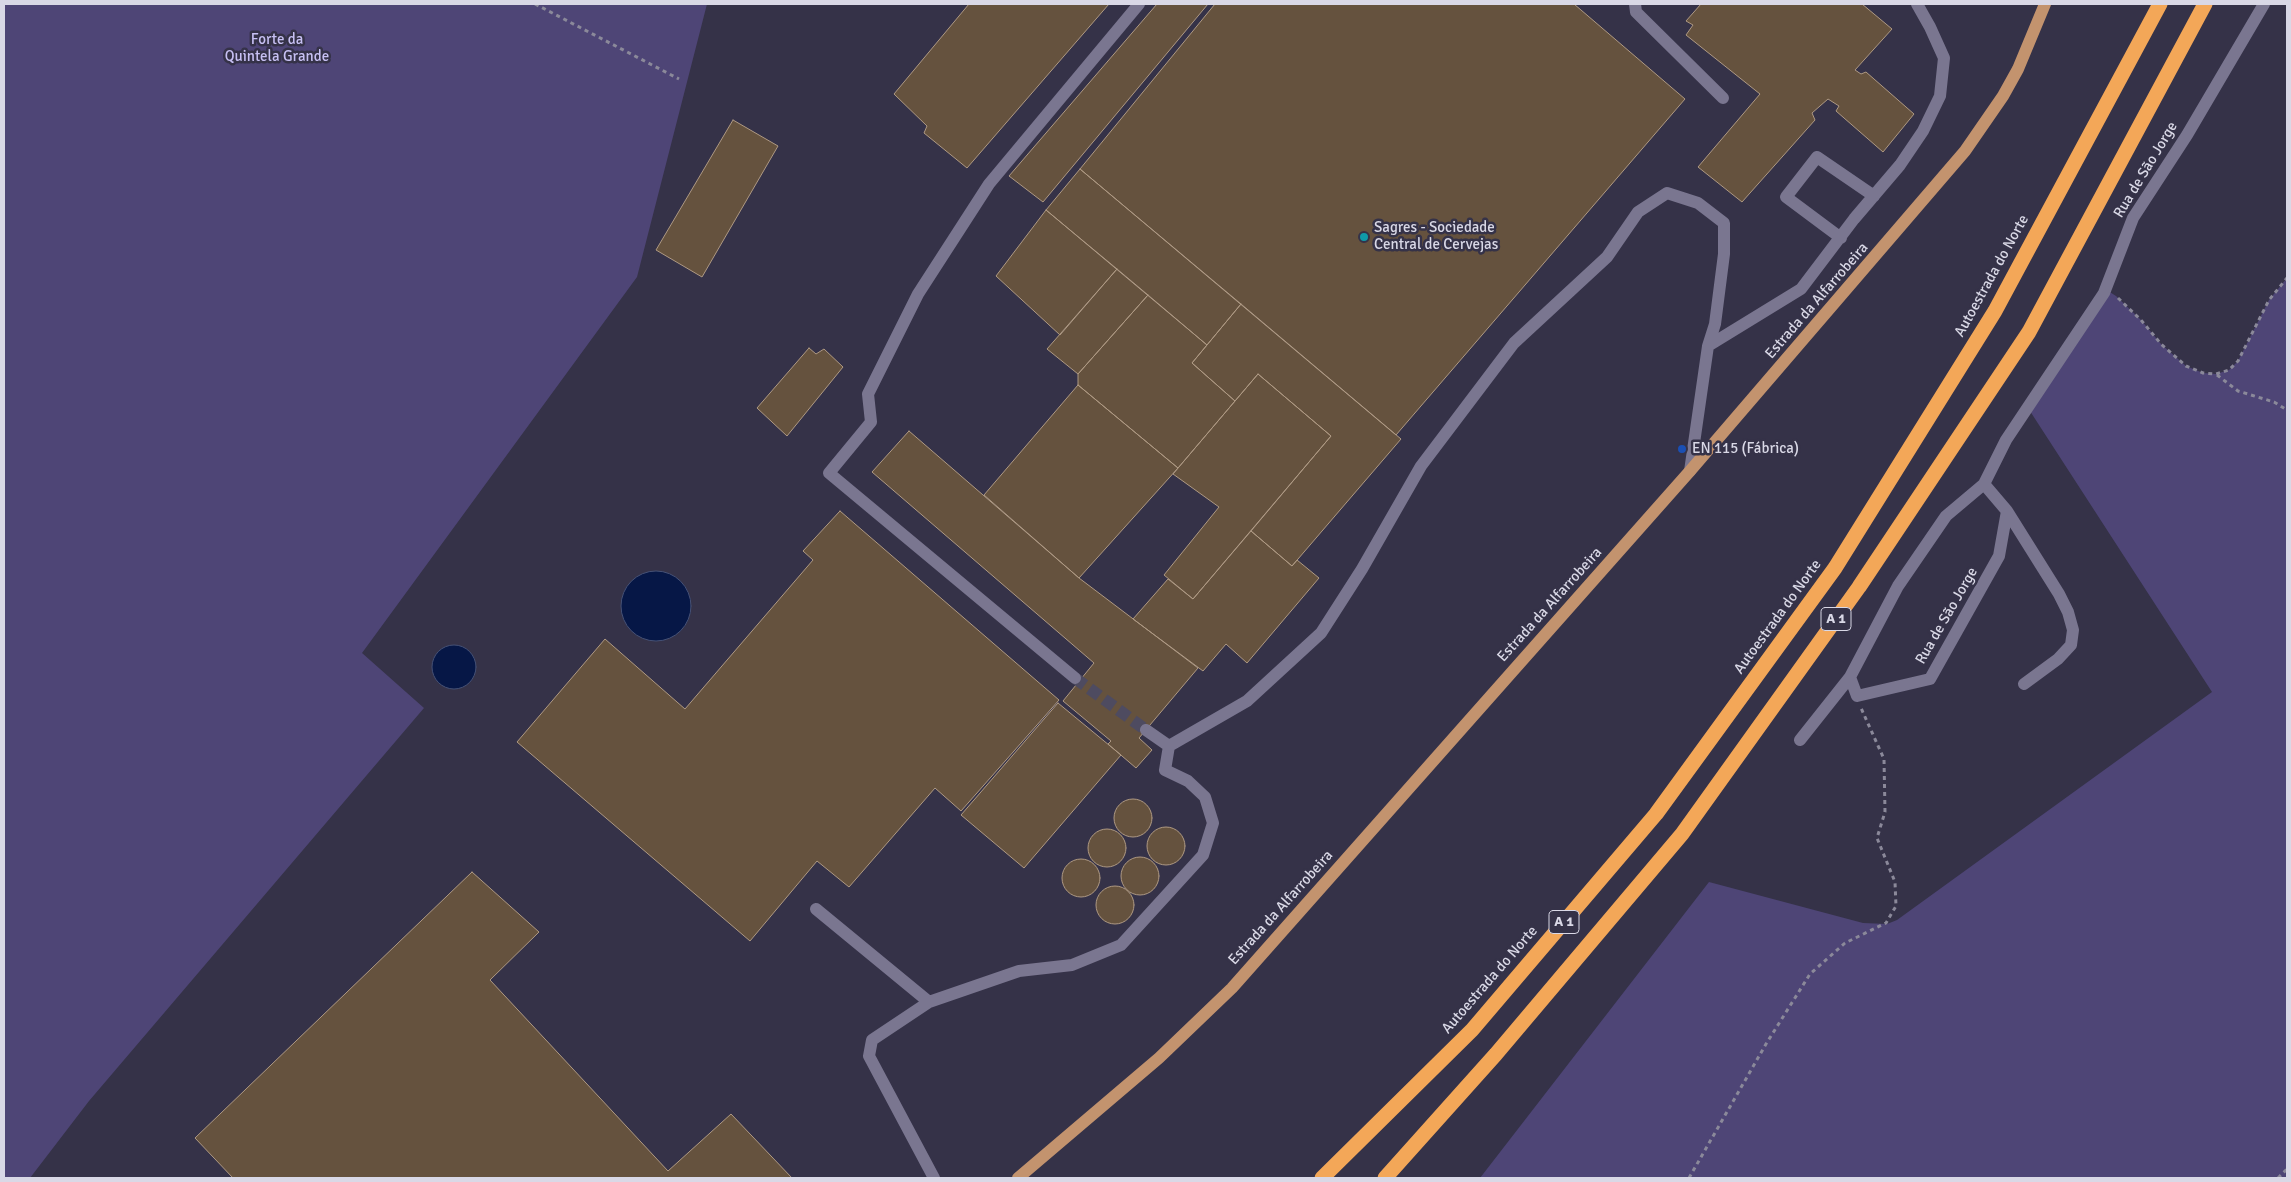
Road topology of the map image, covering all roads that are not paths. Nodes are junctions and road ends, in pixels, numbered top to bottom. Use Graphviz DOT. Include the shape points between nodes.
graph roads {
  1 [pos="1139,4"];
  2 [pos="1635,4"];
  3 [pos="1916,4"];
  4 [pos="2045,4"];
  5 [pos="2160,4"];
  6 [pos="2205,4"];
  7 [pos="2264,4"];
  8 [pos="1723,98"];
  9 [pos="1874,196"];
  10 [pos="1841,238"];
  11 [pos="1708,346"];
  12 [pos="1690,471"];
  13 [pos="1984,484"];
  14 [pos="2007,511"];
  15 [pos="1850,676"];
  16 [pos="1075,678"];
  17 [pos="2024,684"];
  18 [pos="1146,730"];
  19 [pos="1800,740"];
  20 [pos="1169,746"];
  21 [pos="816,909"];
  22 [pos="929,1002"];
  23 [pos="934,1178"];
  24 [pos="1018,1178"];
  25 [pos="1322,1178"];
  26 [pos="1384,1178"];
  1 -- 16 [label="street" via="984,192 918,294 868,394 871,422 829,473"];
  2 -- 8 [label="street" via="1636,12"];
  3 -- 9 [label="street" via="1944,58 1940,96 1923,131"];
  4 -- 12 [label="main road, Estrada da Alfarrobeira" via="2018,69 1965,151"];
  5 -- 25 [label="highway, Autoestrada do Norte / A 1" via="1995,312 1835,568 1656,814 1472,1030"];
  6 -- 26 [label="highway, A 1" via="2029,332 1859,587 1682,834 1496,1054"];
  7 -- 13 [label="street, Rua de São Jorge" via="2187,135 2133,218 2105,289 2006,440"];
  9 -- 10 [label="street"];
  9 -- 10 [label="street" via="1817,157 1786,197"];
  10 -- 11 [label="street" via="1801,289"];
  11 -- 12 [label="street"];
  11 -- 20 [label="street" via="1715,324 1724,254 1724,223 1698,204 1667,194 1638,212 1607,257 1514,343 1421,466 1321,633 1247,701"];
  12 -- 24 [label="main road, Estrada da Alfarrobeira" via="1232,988 1159,1058"];
  13 -- 14 [label="street"];
  13 -- 15 [label="street, Rua de São Jorge" via="1946,516 1898,586"];
  14 -- 15 [label="street, Rua de São Jorge" via="1999,556 1930,679 1857,696"];
  14 -- 17 [label="street" via="2059,594 2073,630 2071,645"];
  15 -- 19 [label="street, Rua de São Jorge"];
  18 -- 20 [label="street"];
  20 -- 22 [label="street" via="1165,770 1188,781 1205,797 1213,823 1203,855 1121,945 1072,965 1019,971"];
  21 -- 22 [label="street"];
  22 -- 23 [label="street" via="872,1040 869,1056"];
}
